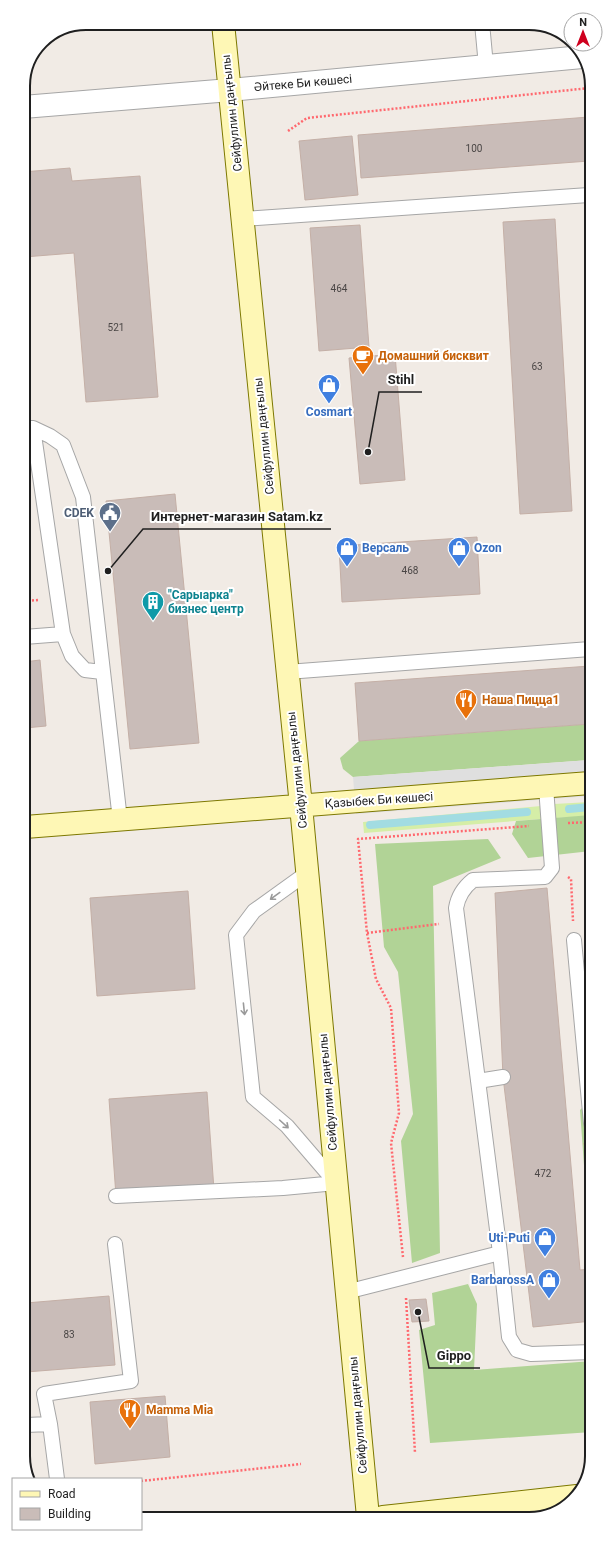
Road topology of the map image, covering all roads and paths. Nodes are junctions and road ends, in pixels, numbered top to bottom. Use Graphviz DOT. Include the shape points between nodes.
graph roads {
  1 [pos="224,30"];
  2 [pos="483,30"];
  3 [pos="577,57"];
  4 [pos="486,66"];
  5 [pos="585,88"];
  6 [pos="230,90"];
  7 [pos="30,106"];
  8 [pos="288,131"];
  9 [pos="585,195"];
  10 [pos="242,219"];
  11 [pos="30,429"];
  12 [pos="30,440"];
  13 [pos="63,634"];
  14 [pos="30,637"];
  15 [pos="585,649"];
  16 [pos="102,672"];
  17 [pos="287,672"];
  18 [pos="585,783"];
  19 [pos="546,787"];
  20 [pos="301,806"];
  21 [pos="120,820"];
  22 [pos="585,822"];
  23 [pos="549,825"];
  24 [pos="30,828"];
  25 [pos="307,873"];
  26 [pos="457,922"];
  27 [pos="367,933"];
  28 [pos="574,940"];
  29 [pos="585,1058"];
  30 [pos="503,1077"];
  31 [pos="478,1081"];
  32 [pos="336,1183"];
  33 [pos="116,1196"];
  34 [pos="116,1244"];
  35 [pos="500,1253"];
  36 [pos="405,1277"];
  37 [pos="346,1292"];
  38 [pos="585,1352"];
  39 [pos="50,1424"];
  40 [pos="30,1425"];
  41 [pos="415,1454"];
  42 [pos="301,1464"];
  43 [pos="57,1478"];
  44 [pos="142,1481"];
  45 [pos="568,1497"];
  46 [pos="368,1512"];
  47 [pos="429,1512"];
  1 -- 6 [label="main road, Сейфуллин даңғылы"];
  2 -- 4 [label="lane"];
  3 -- 4 [label="street, Әйтеке Би көшесі"];
  4 -- 6 [label="street, Әйтеке Би көшесі"];
  5 -- 8 [label="path" via="308,118"];
  6 -- 7 [label="street, Әйтеке Би көшесі"];
  6 -- 10 [label="main road, Сейфуллин даңғылы"];
  9 -- 10 [label="lane"];
  10 -- 17 [label="main road, Сейфуллин даңғылы"];
  11 -- 16 [label="lane" via="50,436 63,445 83,496"];
  12 -- 13 [label="lane"];
  13 -- 14 [label="lane"];
  13 -- 16 [label="lane" via="72,656 85,670"];
  15 -- 17 [label="lane"];
  16 -- 21 [label="lane"];
  17 -- 20 [label="main road, Сейфуллин даңғылы"];
  18 -- 19 [label="main road, Қазыбек Би көшесі"];
  19 -- 20 [label="main road, Қазыбек Би көшесі"];
  19 -- 23 [label="lane"];
  20 -- 21 [label="main road, Қазыбек Би көшесі"];
  20 -- 25 [label="main road, Сейфуллин даңғылы"];
  21 -- 24 [label="main road, Қазыбек Би көшесі"];
  22 -- 23 [label="path"];
  23 -- 26 [label="lane" via="552,868 546,877 473,880 465,886 458,898"];
  23 -- 27 [label="path" via="358,839"];
  25 -- 32 [label="main road, Сейфуллин даңғылы"];
  25 -- 32 [label="lane, one-way" via="254,911 236,935 253,1097 287,1126"];
  26 -- 27 [label="path"];
  26 -- 31 [label="lane"];
  27 -- 36 [label="path" via="376,979 390,1008 399,1113 391,1143"];
  28 -- 29 [label="lane"];
  30 -- 31 [label="lane"];
  31 -- 35 [label="lane"];
  32 -- 33 [label="lane"];
  32 -- 37 [label="main road, Сейфуллин даңғылы"];
  34 -- 39 [label="lane" via="131,1381 44,1394"];
  35 -- 36 [label="lane"];
  35 -- 38 [label="lane" via="509,1337 517,1350 531,1354"];
  36 -- 37 [label="lane"];
  36 -- 41 [label="path"];
  37 -- 46 [label="main road, Сейфуллин даңғылы"];
  39 -- 40 [label="lane"];
  39 -- 43 [label="lane"];
  42 -- 44 [label="path"];
  45 -- 47 [label="main road"];
}
